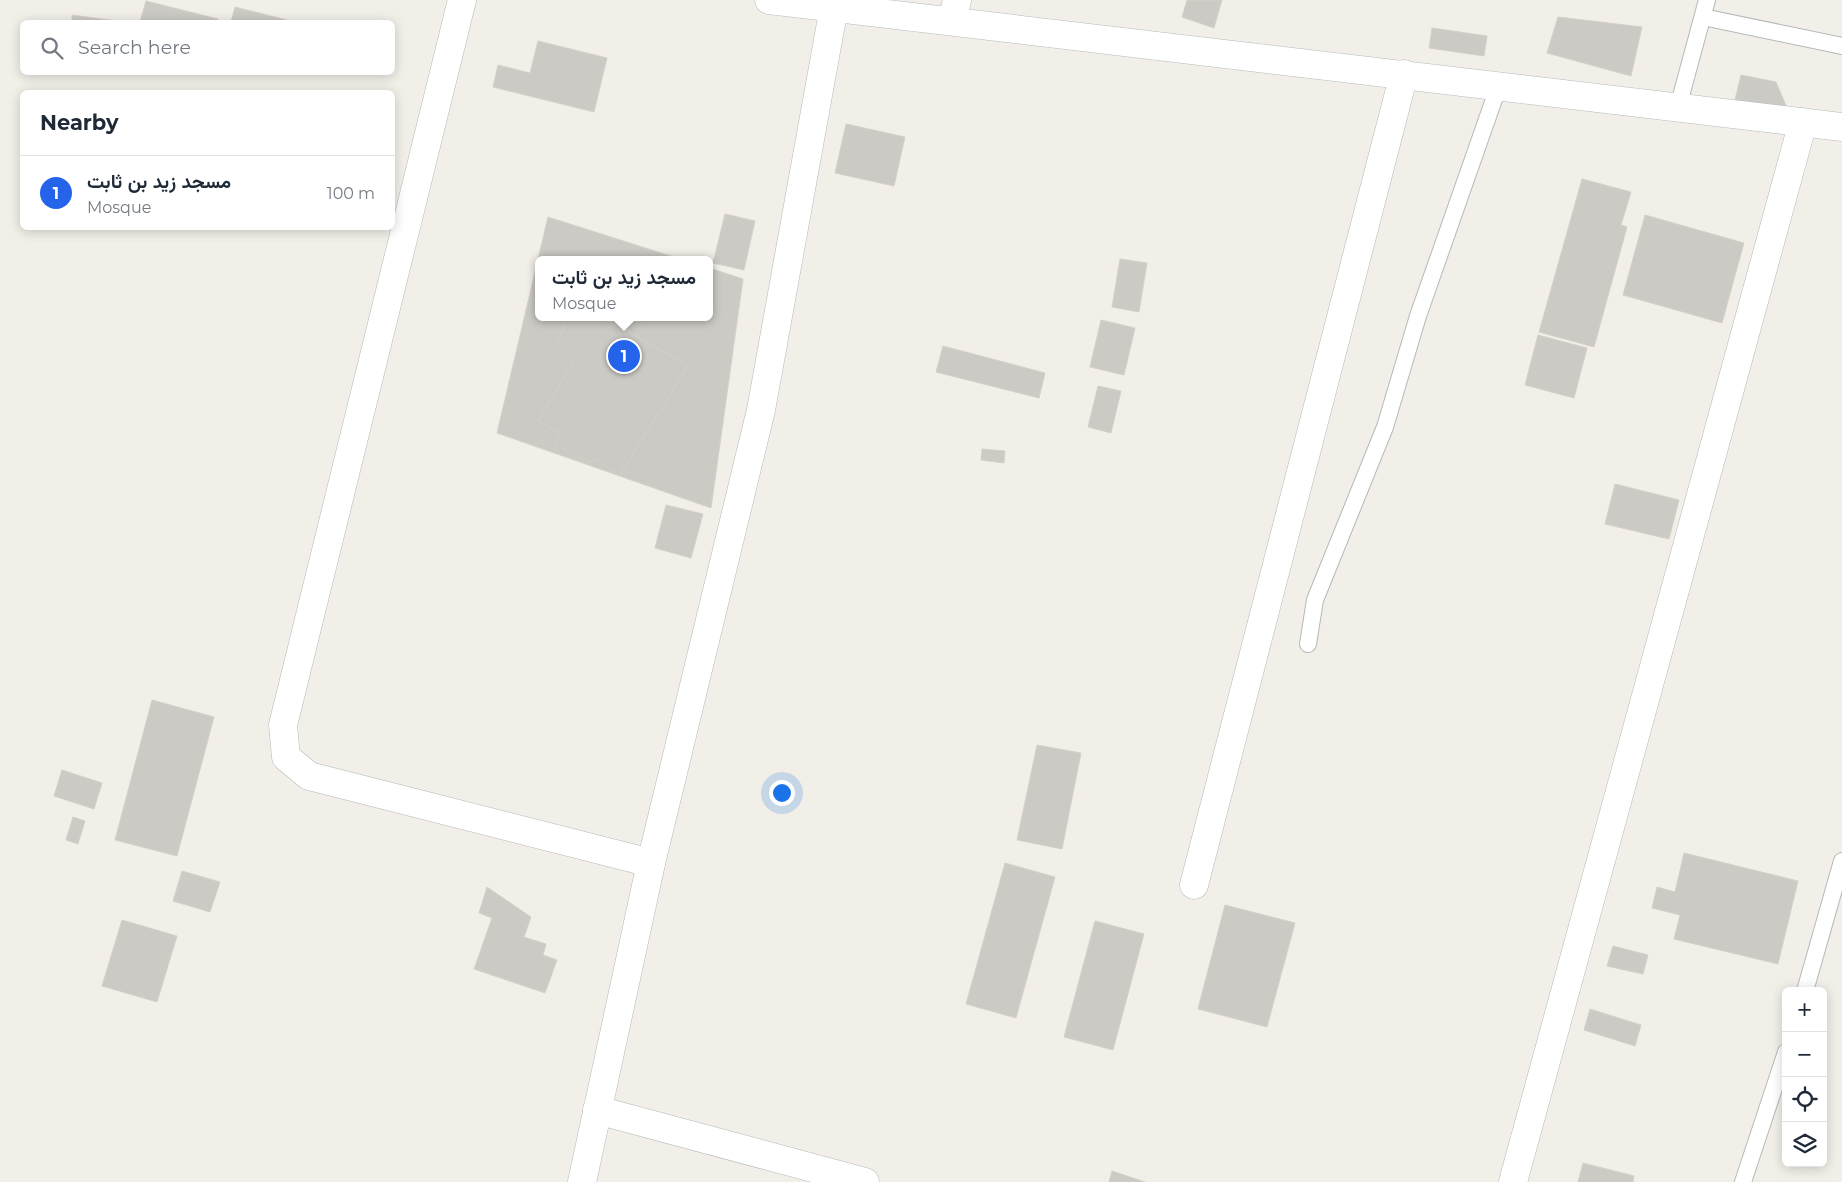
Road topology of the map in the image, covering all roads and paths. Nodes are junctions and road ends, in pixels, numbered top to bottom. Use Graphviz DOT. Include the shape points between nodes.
graph roads {
  1 [pos="462,0"];
  2 [pos="769,0"];
  3 [pos="1708,0"];
  4 [pos="834,7"];
  5 [pos="954,11"];
  6 [pos="1703,17"];
  7 [pos="1842,46"];
  8 [pos="1404,74"];
  9 [pos="1499,85"];
  10 [pos="1678,107"];
  11 [pos="1803,122"];
  12 [pos="1842,127"];
  13 [pos="1308,644"];
  14 [pos="1842,861"];
  15 [pos="651,864"];
  16 [pos="1194,885"];
  17 [pos="1806,987"];
  18 [pos="1782,1064"];
  19 [pos="597,1110"];
  20 [pos="582,1182"];
  21 [pos="865,1182"];
  22 [pos="1513,1182"];
  23 [pos="1743,1182"];
  1 -- 15 [label="street" via="283,725 286,757 308,776"];
  2 -- 4 [label="street"];
  3 -- 6 [label="lane"];
  4 -- 5 [label="street"];
  4 -- 15 [label="street" via="761,410"];
  5 -- 8 [label="street" via="1142,45"];
  6 -- 7 [label="lane"];
  6 -- 10 [label="lane"];
  8 -- 9 [label="street"];
  8 -- 16 [label="street"];
  9 -- 10 [label="street"];
  9 -- 13 [label="lane" via="1418,316 1385,426 1315,600"];
  10 -- 11 [label="street"];
  11 -- 12 [label="street"];
  11 -- 22 [label="street"];
  14 -- 17 [label="lane"];
  15 -- 19 [label="street"];
  18 -- 23 [label="lane"];
  19 -- 20 [label="street"];
  19 -- 21 [label="street"];
}
